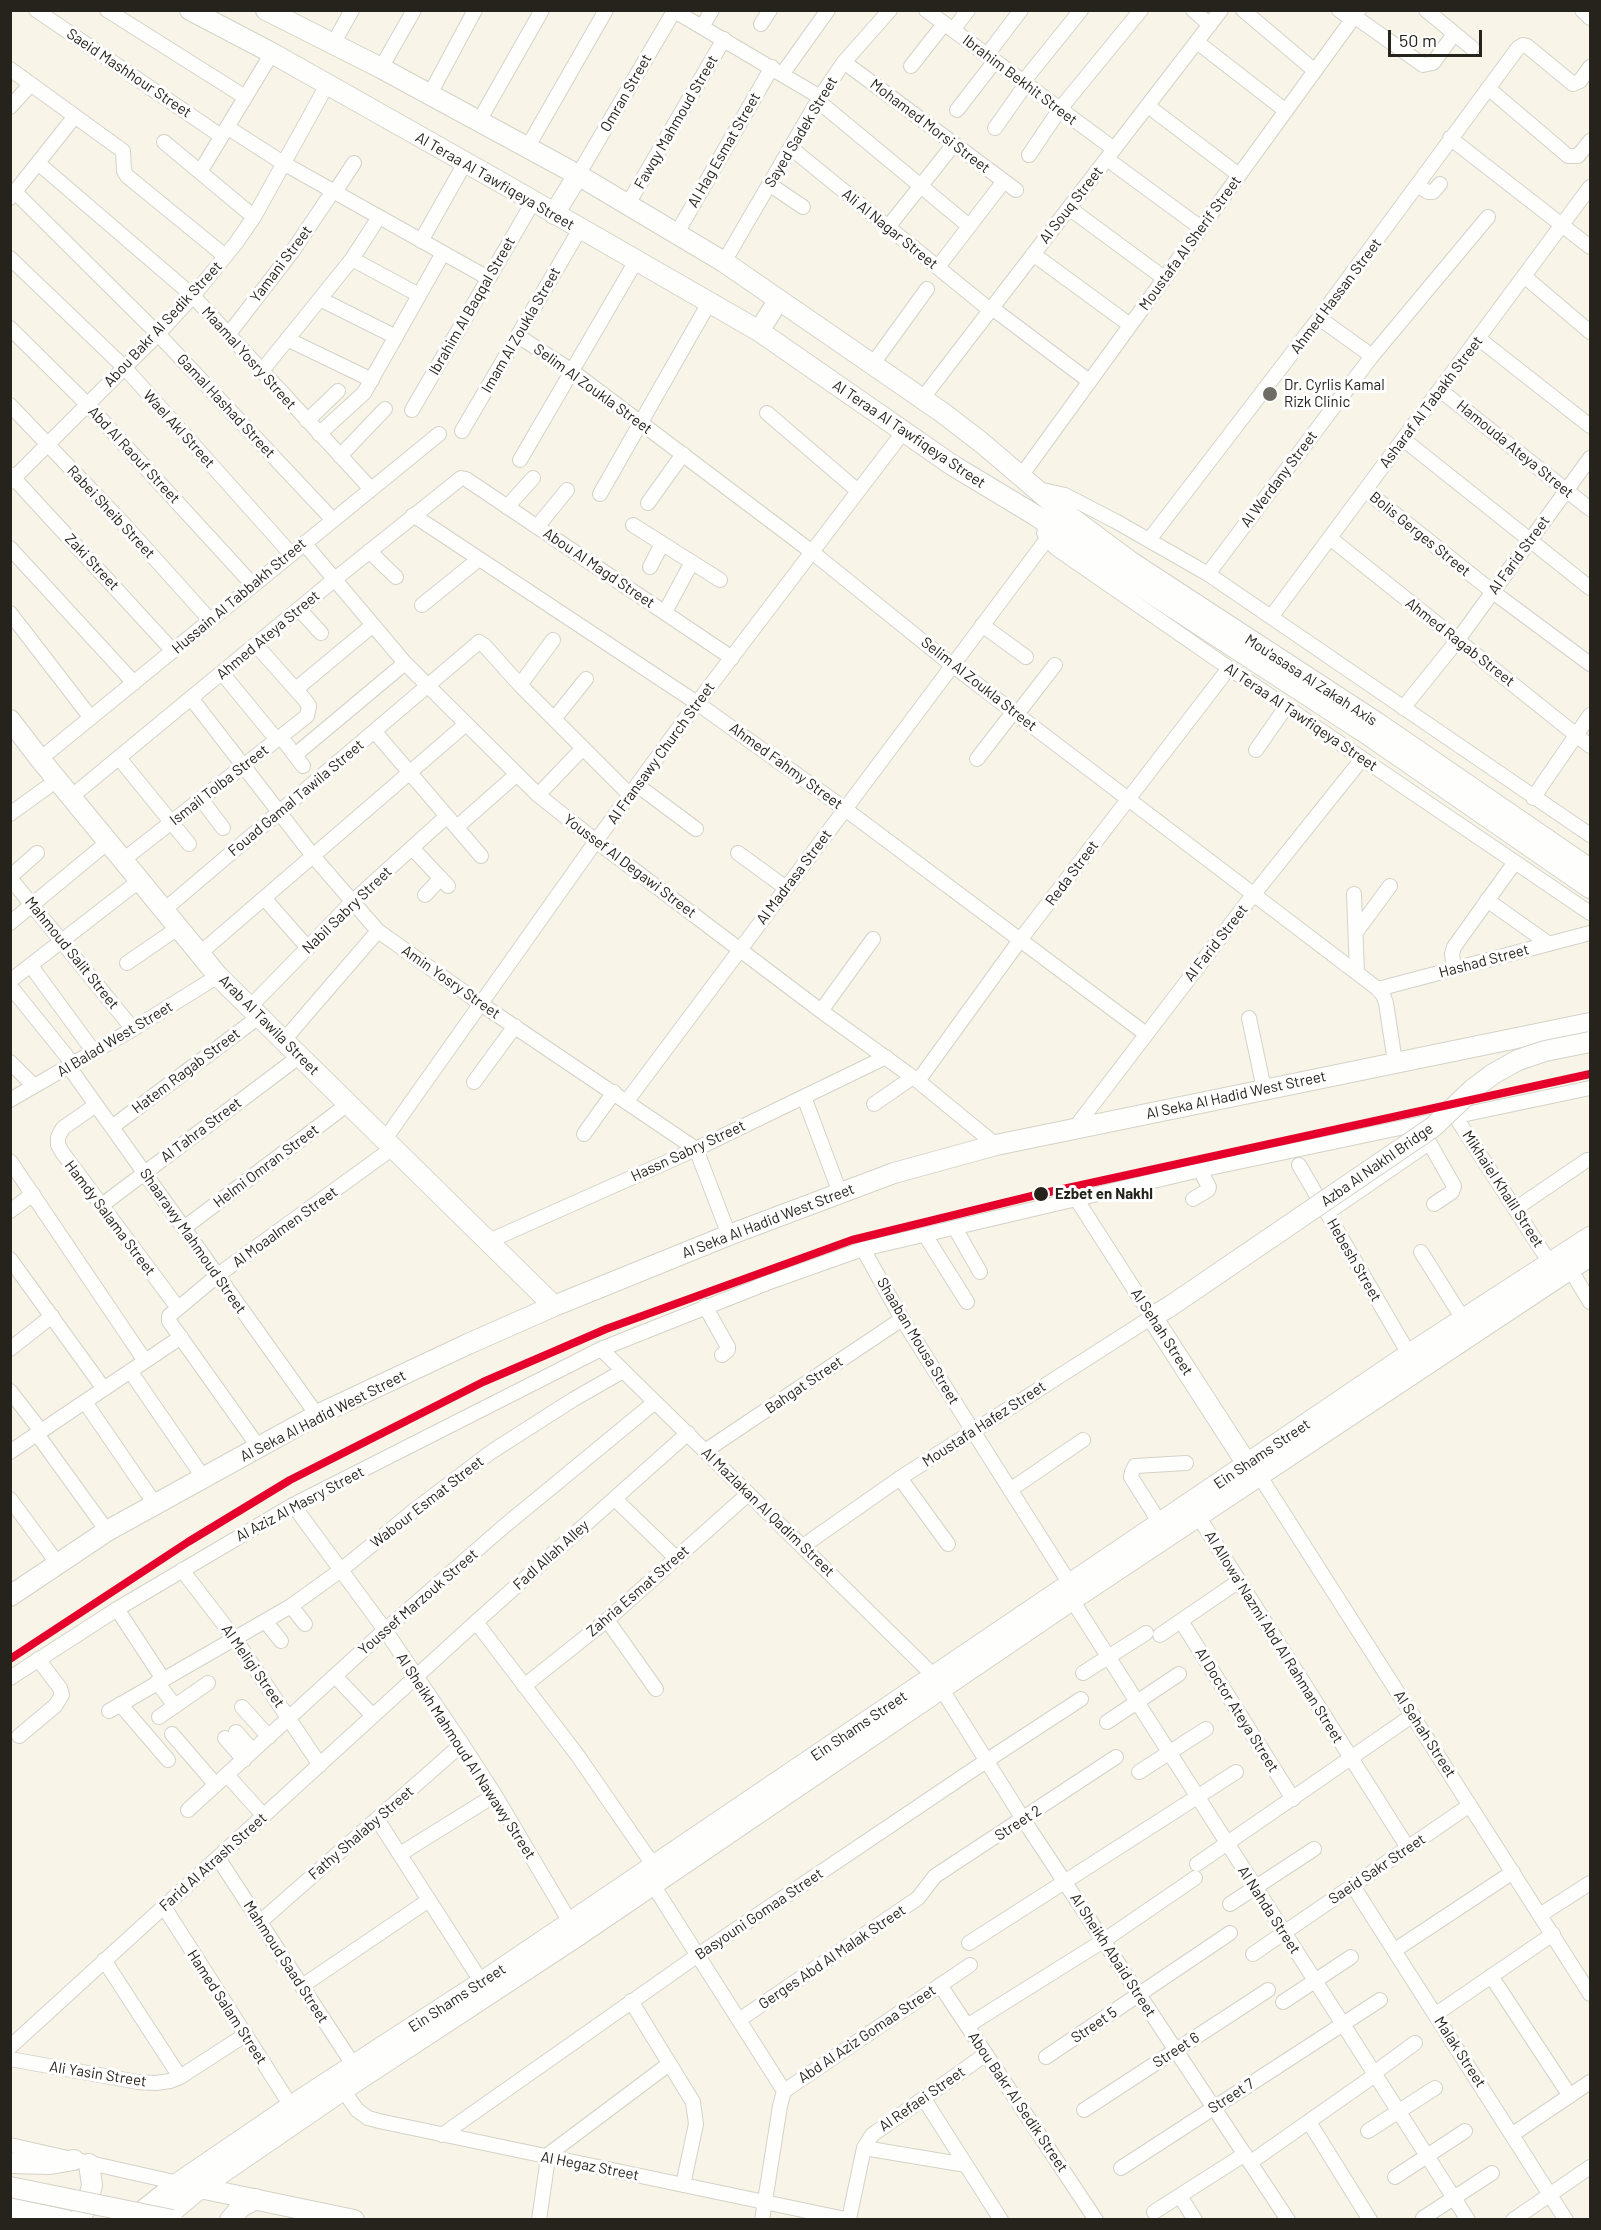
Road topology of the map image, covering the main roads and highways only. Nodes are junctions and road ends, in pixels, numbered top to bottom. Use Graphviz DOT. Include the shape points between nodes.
graph roads {
  1 [pos="190,10"];
  2 [pos="266,10"];
  3 [pos="288,15"];
  4 [pos="578,175"];
  5 [pos="554,214"];
  6 [pos="778,301"];
  7 [pos="759,331"];
  8 [pos="1027,482"];
  9 [pos="1035,515"];
  10 [pos="14,731"];
  11 [pos="1590,868"];
  12 [pos="1590,888"];
  13 [pos="1590,1023"];
  14 [pos="1590,1042"];
  15 [pos="1590,1237"];
  16 [pos="1590,1256"];
  17 [pos="555,1306"];
  18 [pos="1160,1312"];
  19 [pos="1253,1470"];
  20 [pos="1071,1592"];
  21 [pos="12,1594"];
  22 [pos="656,1876"];
  23 [pos="486,1988"];
  24 [pos="10,2163"];
  25 [pos="10,2187"];
  26 [pos="200,2188"];
  27 [pos="256,2199"];
  28 [pos="10,2208"];
  29 [pos="66,2220"];
  30 [pos="79,2220"];
  31 [pos="131,2220"];
  32 [pos="162,2220"];
  33 [pos="172,2220"];
  34 [pos="230,2220"];
  35 [pos="354,2220"];
  1 -- 5 [label="main road, Al Teraa Al Tawfiqeya Street"];
  2 -- 3 [label="main road, Al Teraa Al Tawfiqeya Street"];
  3 -- 4 [label="main road, Al Teraa Al Tawfiqeya Street" via="333,44"];
  4 -- 5 [label="main road"];
  4 -- 6 [label="main road, Al Teraa Al Tawfiqeya Street" via="724,262"];
  5 -- 7 [label="main road, Al Teraa Al Tawfiqeya Street"];
  6 -- 7 [label="main road"];
  6 -- 8 [label="main road, Al Teraa Al Tawfiqeya Street" via="963,428"];
  7 -- 9 [label="main road, Al Teraa Al Tawfiqeya Street" via="977,481"];
  8 -- 11 [label="main road, Mou'asasa Al Zakah Axis" via="1131,562"];
  9 -- 12 [label="main road, Mou'asasa Al Zakah Axis" via="1367,734"];
  10 -- 17 [label="main road, Arab Al Tawila Street" via="218,976"];
  13 -- 17 [label="main road, Al Seka Al Hadid West Street" via="996,1145 894,1173"];
  14 -- 18 [label="main road, Azba Al Nakhl Bridge, bridge" via="1545,1051 1493,1074 1433,1127"];
  15 -- 19 [label="main road, Ein Shams Street" via="1409,1354"];
  16 -- 19 [label="main road, Ein Shams Street"];
  17 -- 21 [label="main road, Al Seka Al Hadid West Street" via="317,1415 106,1531"];
  18 -- 19 [label="main road, Al Sehah Street"];
  19 -- 20 [label="main road, Ein Shams Street" via="1160,1523"];
  19 -- 20 [label="main road, Ein Shams Street" via="1198,1516"];
  20 -- 22 [label="main road, Ein Shams Street"];
  22 -- 23 [label="main road, Ein Shams Street"];
  22 -- 23 [label="main road, Ein Shams Street" via="570,1922"];
  23 -- 26 [label="main road, Ein Shams Street"];
  23 -- 31 [label="main road, Ein Shams Street" via="291,2106"];
  24 -- 30 [label="main road" via="82,2162 92,2185"];
  25 -- 33 [label="main road, bridge"];
  26 -- 27 [label="main road"];
  26 -- 32 [label="main road, Ein Shams Street"];
  27 -- 34 [label="main road"];
  27 -- 35 [label="main road"];
  28 -- 29 [label="main road"];
}
